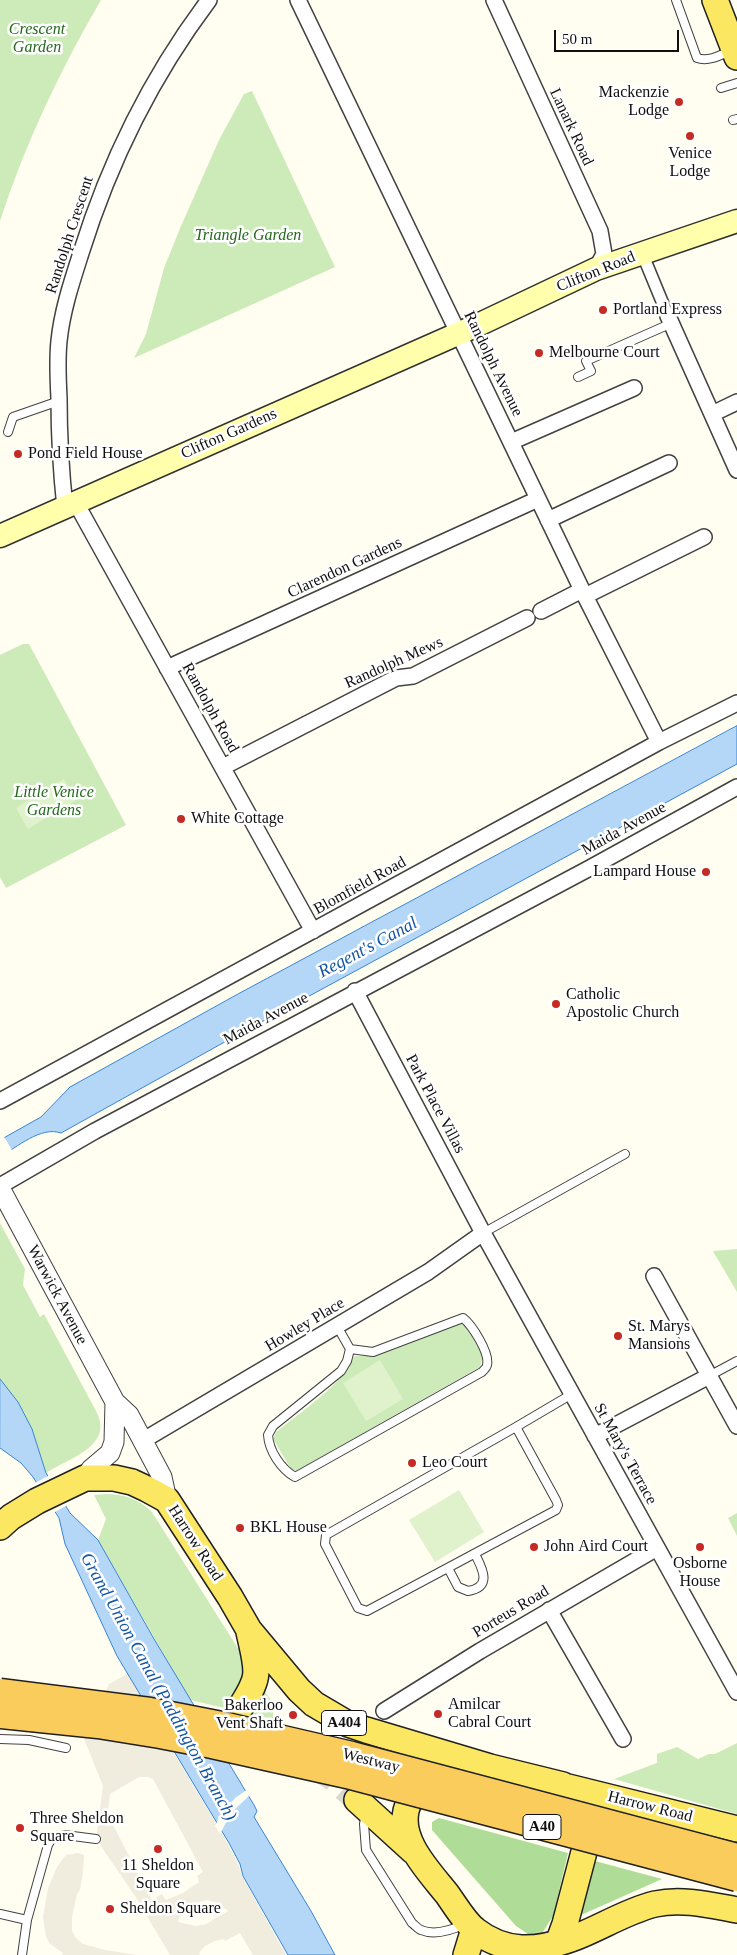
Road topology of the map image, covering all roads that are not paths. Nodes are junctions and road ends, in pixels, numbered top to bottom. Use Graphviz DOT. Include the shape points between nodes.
graph roads {
  1 [pos="209,0"];
  2 [pos="298,0"];
  3 [pos="494,0"];
  4 [pos="676,0"];
  5 [pos="715,0"];
  6 [pos="734,41"];
  7 [pos="737,83"];
  8 [pos="721,88"];
  9 [pos="737,220"];
  10 [pos="642,253"];
  11 [pos="596,269"];
  12 [pos="670,320"];
  13 [pos="458,333"];
  14 [pos="578,377"];
  15 [pos="634,388"];
  16 [pos="59,401"];
  17 [pos="737,402"];
  18 [pos="712,414"];
  19 [pos="8,432"];
  20 [pos="510,442"];
  21 [pos="669,463"];
  22 [pos="737,470"];
  23 [pos="538,499"];
  24 [pos="71,505"];
  25 [pos="548,520"];
  26 [pos="0,536"];
  27 [pos="704,537"];
  28 [pos="583,593"];
  29 [pos="541,611"];
  30 [pos="527,618"];
  31 [pos="167,668"];
  32 [pos="737,703"];
  33 [pos="659,742"];
  34 [pos="223,767"];
  35 [pos="737,787"];
  36 [pos="313,931"];
  37 [pos="355,991"];
  38 [pos="0,1101"];
  39 [pos="625,1154"];
  40 [pos="0,1187"];
  41 [pos="483,1233"];
  42 [pos="654,1276"];
  43 [pos="337,1326"];
  44 [pos="350,1349"];
  45 [pos="737,1361"];
  46 [pos="709,1376"];
  47 [pos="572,1394"];
  48 [pos="115,1402"];
  49 [pos="737,1426"];
  50 [pos="516,1427"];
  51 [pos="595,1436"];
  52 [pos="142,1441"];
  53 [pos="77,1482"];
  54 [pos="167,1500"];
  55 [pos="4,1522"];
  56 [pos="657,1548"];
  57 [pos="475,1554"];
  58 [pos="448,1568"];
  59 [pos="549,1610"];
  60 [pos="248,1630"];
  61 [pos="0,1692"];
  62 [pos="737,1692"];
  63 [pos="384,1711"];
  64 [pos="0,1716"];
  65 [pos="188,1730"];
  66 [pos="623,1738"];
  67 [pos="0,1739"];
  68 [pos="66,1748"];
  69 [pos="473,1762"];
  70 [pos="563,1785"];
  71 [pos="362,1804"];
  72 [pos="737,1829"];
  73 [pos="96,1839"];
  74 [pos="416,1855"];
  75 [pos="737,1857"];
  76 [pos="737,1878"];
  77 [pos="737,1910"];
  78 [pos="0,1914"];
  79 [pos="27,1920"];
  80 [pos="471,1926"];
  81 [pos="556,1949"];
  82 [pos="22,1955"];
  83 [pos="466,1955"];
  1 -- 16 [label="street, Randolph Crescent" via="178,43 146,98 108,175 64,313 59,341"];
  2 -- 13 [label="street, Randolph Avenue"];
  3 -- 11 [label="street, Lanark Road" via="600,232 604,254"];
  4 -- 6 [label="lane" via="697,58 712,58"];
  5 -- 6 [label="main road"];
  7 -- 8 [label="lane"];
  9 -- 10 [label="main road, Clifton Road"];
  10 -- 11 [label="main road, Clifton Road"];
  10 -- 12 [label="street"];
  11 -- 13 [label="main road, Clifton Road"];
  12 -- 14 [label="lane" via="586,361 591,371"];
  12 -- 18 [label="street"];
  13 -- 20 [label="street, Randolph Avenue"];
  13 -- 24 [label="main road, Clifton Gardens"];
  15 -- 20 [label="street"];
  16 -- 19 [label="lane" via="13,417"];
  16 -- 24 [label="street, Randolph Crescent" via="60,461"];
  17 -- 18 [label="street"];
  18 -- 22 [label="street"];
  20 -- 23 [label="street, Randolph Avenue"];
  21 -- 25 [label="street"];
  23 -- 25 [label="street, Randolph Avenue"];
  23 -- 31 [label="street, Clarendon Gardens"];
  24 -- 26 [label="main road, Clifton Gardens"];
  24 -- 31 [label="street, Randolph Road"];
  25 -- 28 [label="street, Randolph Avenue"];
  27 -- 28 [label="street"];
  28 -- 29 [label="street"];
  28 -- 33 [label="street, Randolph Avenue"];
  30 -- 34 [label="street, Randolph Mews" via="413,676 396,678"];
  31 -- 34 [label="street, Randolph Road"];
  32 -- 33 [label="street, Blomfield Road"];
  33 -- 36 [label="street, Blomfield Road"];
  34 -- 36 [label="street, Randolph Road"];
  35 -- 37 [label="street, Maida Avenue"];
  36 -- 38 [label="street, Blomfield Road"];
  37 -- 40 [label="street, Maida Avenue" via="95,1130"];
  37 -- 41 [label="street, Park Place Villas"];
  39 -- 41 [label="lane"];
  40 -- 48 [label="street, Warwick Avenue"];
  41 -- 43 [label="street, Howley Place" via="428,1272"];
  41 -- 47 [label="street, St Mary's Terrace"];
  42 -- 46 [label="street"];
  43 -- 44 [label="lane"];
  43 -- 52 [label="street, Howley Place"];
  44 -- 44 [label="lane" via="373,1352 463,1318 470,1323 487,1355 487,1366 482,1372 295,1477 286,1471 269,1443 268,1434 341,1371"];
  45 -- 46 [label="lane"];
  46 -- 49 [label="street"];
  46 -- 51 [label="street"];
  47 -- 50 [label="lane"];
  47 -- 51 [label="street, St Mary's Terrace"];
  48 -- 52 [label="street, Warwick Avenue" via="129,1415"];
  48 -- 53 [label="street, Warwick Avenue" via="114,1442 110,1453"];
  50 -- 57 [label="lane" via="557,1503 556,1510"];
  50 -- 58 [label="lane" via="328,1532 325,1537 325,1544 352,1598 364,1611"];
  51 -- 56 [label="street, St Mary's Terrace"];
  52 -- 54 [label="street, Warwick Avenue" via="162,1477"];
  53 -- 54 [label="main road, Harrow Road / A404" via="114,1478 132,1482"];
  53 -- 55 [label="main road, Harrow Road / A404" via="37,1501"];
  54 -- 60 [label="main road, Harrow Road / A404"];
  56 -- 59 [label="street, Porteus Road"];
  56 -- 62 [label="street, St Mary's Terrace"];
  57 -- 58 [label="lane"];
  57 -- 58 [label="lane" via="484,1574 482,1584 474,1590 458,1587"];
  59 -- 63 [label="street, Porteus Road"];
  59 -- 66 [label="street"];
  60 -- 65 [label="main road, Harrow Road / A404, bridge" via="257,1675 248,1698 231,1716 214,1726"];
  60 -- 69 [label="main road, Harrow Road / A404" via="299,1690 330,1715 366,1730"];
  61 -- 75 [label="highway, Westway / A40, bridge" via="150,1711 228,1726 352,1755"];
  64 -- 76 [label="highway, Westway / A40, bridge" via="116,1728 222,1747 347,1776"];
  67 -- 68 [label="lane" via="29,1740"];
  69 -- 70 [label="main road, Harrow Road"];
  69 -- 74 [label="main road" via="438,1769 417,1787 405,1814 408,1838"];
  70 -- 72 [label="main road, Harrow Road"];
  70 -- 81 [label="main road" via="586,1802 590,1829"];
  71 -- 74 [label="main road"];
  71 -- 80 [label="lane" via="366,1850 412,1923 422,1930 446,1931"];
  73 -- 79 [label="lane" via="65,1835 52,1838 44,1855"];
  74 -- 80 [label="main road"];
  77 -- 81 [label="main road" via="679,1902 655,1904"];
  78 -- 79 [label="lane"];
  79 -- 82 [label="lane"];
  80 -- 81 [label="main road" via="493,1941 513,1948"];
  80 -- 83 [label="main road"];
}
